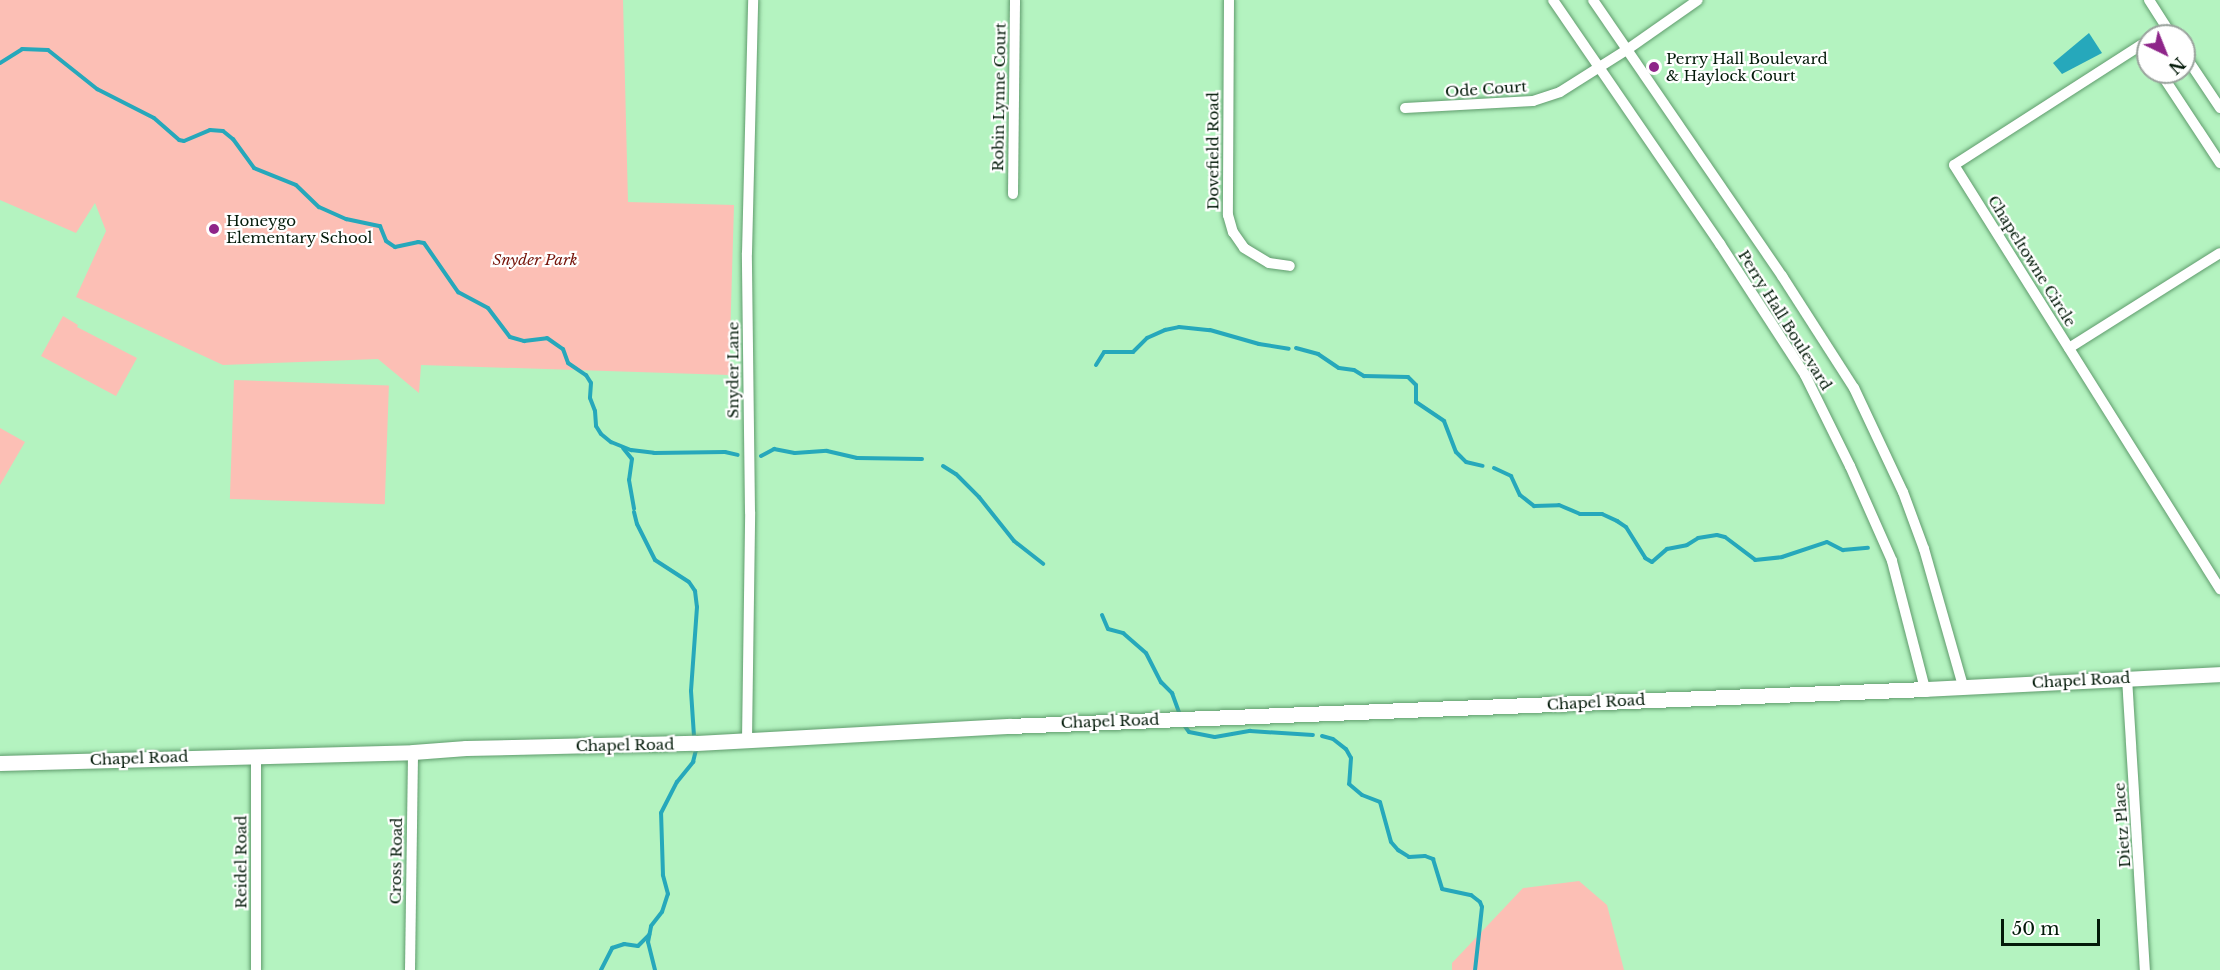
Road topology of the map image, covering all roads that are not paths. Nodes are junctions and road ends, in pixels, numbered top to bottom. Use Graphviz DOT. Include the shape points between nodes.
graph roads {
  1 [pos="753,0"];
  2 [pos="1015,0"];
  3 [pos="1229,0"];
  4 [pos="1553,0"];
  5 [pos="1593,0"];
  6 [pos="1698,0"];
  7 [pos="2149,0"];
  8 [pos="2164,24"];
  9 [pos="2136,48"];
  10 [pos="1628,50"];
  11 [pos="1599,68"];
  12 [pos="2196,72"];
  13 [pos="2168,84"];
  14 [pos="1405,108"];
  15 [pos="2220,108"];
  16 [pos="2220,163"];
  17 [pos="1013,194"];
  18 [pos="2220,253"];
  19 [pos="1290,266"];
  20 [pos="2069,348"];
  21 [pos="2208,572"];
  22 [pos="2220,574"];
  23 [pos="2220,590"];
  24 [pos="2220,674"];
  25 [pos="2127,678"];
  26 [pos="1963,686"];
  27 [pos="1925,689"];
  28 [pos="747,740"];
  29 [pos="413,752"];
  30 [pos="256,755"];
  31 [pos="0,763"];
  32 [pos="256,970"];
  33 [pos="410,970"];
  34 [pos="2145,970"];
  1 -- 28 [label="street, Snyder Lane" via="747,253"];
  2 -- 17 [label="street, Robin Lynne Court"];
  3 -- 19 [label="street, Dovefield Road" via="1228,215 1244,248 1269,263"];
  4 -- 11 [label="street, Perry Hall Boulevard"];
  5 -- 10 [label="street, Perry Hall Boulevard"];
  6 -- 10 [label="street, Ode Court"];
  7 -- 8 [label="street"];
  9 -- 20 [label="street, Chapeltowne Circle" via="1954,165"];
  10 -- 11 [label="street, Ode Court"];
  10 -- 26 [label="street, Perry Hall Boulevard" via="1854,388 1914,520"];
  11 -- 14 [label="street, Ode Court" via="1560,92 1533,101"];
  11 -- 27 [label="street, Perry Hall Boulevard" via="1805,375 1892,561"];
  12 -- 15 [label="street"];
  13 -- 16 [label="street"];
  18 -- 20 [label="street"];
  20 -- 21 [label="street, Chapeltowne Circle"];
  21 -- 22 [label="street"];
  21 -- 23 [label="street, Chapeltowne Circle"];
  24 -- 25 [label="street, Chapel Road"];
  25 -- 26 [label="street, Chapel Road"];
  25 -- 34 [label="street, Dietz Place"];
  26 -- 27 [label="street, Chapel Road"];
  27 -- 28 [label="street, Chapel Road"];
  28 -- 29 [label="street, Chapel Road"];
  29 -- 30 [label="street, Chapel Road"];
  29 -- 33 [label="street, Cross Road"];
  30 -- 31 [label="street, Chapel Road"];
  30 -- 32 [label="street, Reidel Road"];
}
